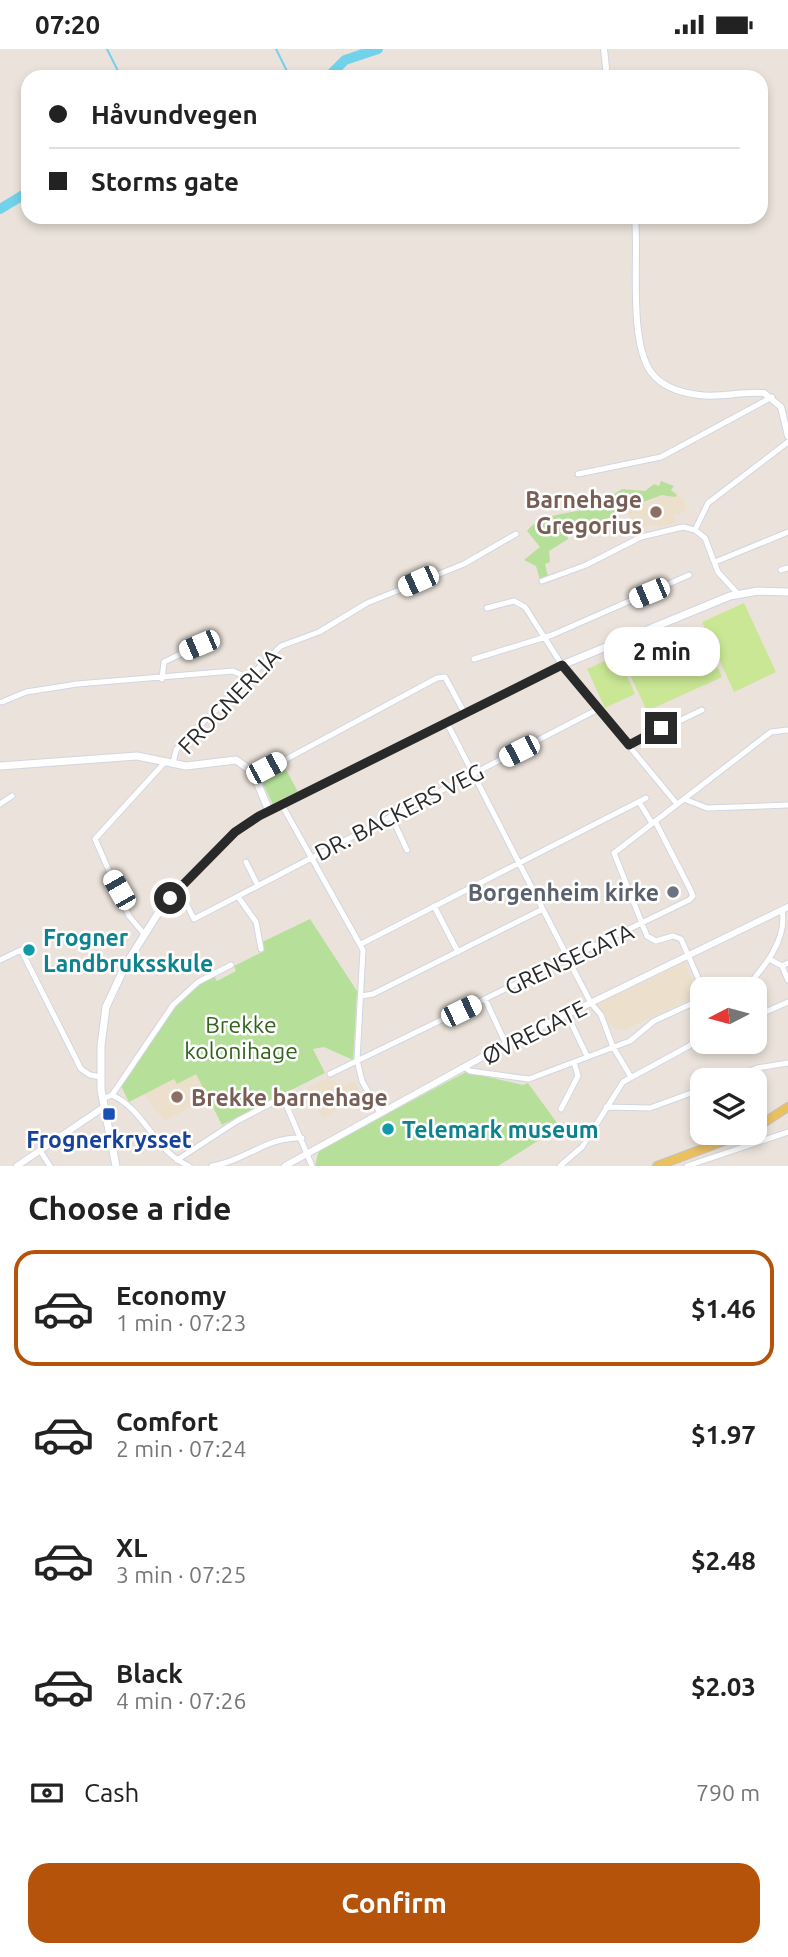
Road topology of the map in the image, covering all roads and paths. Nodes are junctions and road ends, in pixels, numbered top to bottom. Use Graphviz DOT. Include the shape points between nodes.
graph roads {
  1 [pos="604,49"];
  2 [pos="606,70"];
  3 [pos="635,224"];
  4 [pos="772,397"];
  5 [pos="786,414"];
  6 [pos="788,436"];
  7 [pos="788,442"];
  8 [pos="579,474"];
  9 [pos="695,530"];
  10 [pos="788,532"];
  11 [pos="516,534"];
  12 [pos="715,562"];
  13 [pos="788,568"];
  14 [pos="780,570"];
  15 [pos="689,575"];
  16 [pos="542,581"];
  17 [pos="788,592"];
  18 [pos="738,594"];
  19 [pos="486,608"];
  20 [pos="543,638"];
  21 [pos="199,645"];
  22 [pos="474,659"];
  23 [pos="562,665"];
  24 [pos="248,678"];
  25 [pos="162,679"];
  26 [pos="2,702"];
  27 [pos="598,709"];
  28 [pos="702,710"];
  29 [pos="465,713"];
  30 [pos="447,723"];
  31 [pos="788,730"];
  32 [pos="629,745"];
  33 [pos="169,763"];
  34 [pos="0,766"];
  35 [pos="474,773"];
  36 [pos="255,775"];
  37 [pos="12,796"];
  38 [pos="684,799"];
  39 [pos="0,804"];
  40 [pos="677,804"];
  41 [pos="282,805"];
  42 [pos="788,806"];
  43 [pos="269,811"];
  44 [pos="391,816"];
  45 [pos="654,822"];
  46 [pos="407,850"];
  47 [pos="311,857"];
  48 [pos="246,862"];
  49 [pos="519,863"];
  50 [pos="257,884"];
  51 [pos="239,898"];
  52 [pos="184,899"];
  53 [pos="434,906"];
  54 [pos="543,909"];
  55 [pos="785,909"];
  56 [pos="643,924"];
  57 [pos="144,934"];
  58 [pos="361,944"];
  59 [pos="261,949"];
  60 [pos="458,952"];
  61 [pos="688,955"];
  62 [pos="0,960"];
  63 [pos="569,960"];
  64 [pos="771,960"];
  65 [pos="785,964"];
  66 [pos="231,965"];
  67 [pos="698,977"];
  68 [pos="756,977"];
  69 [pos="788,980"];
  70 [pos="361,996"];
  71 [pos="485,999"];
  72 [pos="788,1002"];
  73 [pos="591,1003"];
  74 [pos="690,1004"];
  75 [pos="767,1011"];
  76 [pos="567,1014"];
  77 [pos="506,1044"];
  78 [pos="690,1046"];
  79 [pos="613,1047"];
  80 [pos="587,1056"];
  81 [pos="357,1061"];
  82 [pos="574,1062"];
  83 [pos="788,1063"];
  84 [pos="464,1067"];
  85 [pos="757,1068"];
  86 [pos="330,1074"];
  87 [pos="100,1077"];
  88 [pos="631,1077"];
  89 [pos="690,1093"];
  90 [pos="112,1095"];
  91 [pos="103,1103"];
  92 [pos="606,1107"];
  93 [pos="788,1107"];
  94 [pos="561,1109"];
  95 [pos="380,1113"];
  96 [pos="767,1121"];
  97 [pos="788,1132"];
  98 [pos="302,1138"];
  99 [pos="713,1145"];
  100 [pos="41,1152"];
  101 [pos="307,1154"];
  102 [pos="177,1160"];
  103 [pos="16,1166"];
  104 [pos="50,1166"];
  105 [pos="116,1166"];
  106 [pos="189,1166"];
  107 [pos="212,1166"];
  108 [pos="285,1166"];
  109 [pos="312,1166"];
  110 [pos="560,1166"];
  111 [pos="657,1166"];
  112 [pos="687,1166"];
  1 -- 2 [label="street"];
  3 -- 4 [label="street" via="642,348 651,371 666,385 688,393 761,392"];
  4 -- 5 [label="street"];
  4 -- 8 [label="street" via="661,457"];
  5 -- 6 [label="street"];
  7 -- 9 [label="street" via="708,503"];
  9 -- 12 [label="street" via="709,545"];
  9 -- 16 [label="street" via="683,527 656,532"];
  10 -- 12 [label="street"];
  11 -- 24 [label="street, FROGNERLIA" via="464,564 367,603 319,632 281,646"];
  12 -- 18 [label="street"];
  13 -- 14 [label="street"];
  15 -- 20 [label="street"];
  17 -- 18 [label="main road"];
  18 -- 23 [label="main road"];
  19 -- 20 [label="street" via="509,601 521,603"];
  20 -- 22 [label="street"];
  20 -- 23 [label="street"];
  21 -- 25 [label="street" via="164,662"];
  23 -- 27 [label="street"];
  23 -- 29 [label="main road"];
  24 -- 25 [label="street" via="233,671"];
  24 -- 33 [label="street, FROGNERLIA" via="183,742"];
  25 -- 26 [label="street" via="86,683 26,692"];
  27 -- 32 [label="street"];
  27 -- 35 [label="street, DR. BACKERS VEG"];
  28 -- 32 [label="street"];
  29 -- 30 [label="main road"];
  29 -- 36 [label="street" via="445,677 437,678"];
  30 -- 35 [label="street"];
  30 -- 41 [label="main road"];
  31 -- 38 [label="street" via="771,732"];
  32 -- 40 [label="street"];
  33 -- 34 [label="main road" via="137,756"];
  33 -- 36 [label="main road" via="232,760 247,765"];
  33 -- 57 [label="street, FROGNERLIA" via="95,839 129,916"];
  35 -- 44 [label="street, DR. BACKERS VEG"];
  35 -- 49 [label="street"];
  36 -- 43 [label="main road"];
  37 -- 39 [label="street"];
  38 -- 40 [label="street"];
  38 -- 42 [label="street" via="707,808"];
  40 -- 45 [label="street"];
  41 -- 43 [label="main road"];
  41 -- 47 [label="street"];
  43 -- 57 [label="main road" via="240,827 216,850 178,888"];
  44 -- 46 [label="street"];
  44 -- 47 [label="street, DR. BACKERS VEG"];
  45 -- 49 [label="street" via="643,800"];
  45 -- 56 [label="street" via="614,853"];
  45 -- 56 [label="street, GRENSEGATA" via="693,896"];
  47 -- 50 [label="street, DR. BACKERS VEG"];
  47 -- 58 [label="street"];
  48 -- 50 [label="street"];
  49 -- 53 [label="street"];
  49 -- 54 [label="street"];
  50 -- 51 [label="street, DR. BACKERS VEG"];
  51 -- 52 [label="street, DR. BACKERS VEG" via="194,919"];
  51 -- 59 [label="street" via="257,922"];
  53 -- 58 [label="street"];
  53 -- 60 [label="street"];
  54 -- 60 [label="street"];
  54 -- 63 [label="street"];
  55 -- 61 [label="street, ØVREGATE"];
  55 -- 64 [label="street"];
  56 -- 61 [label="street" via="651,940 681,939"];
  56 -- 63 [label="street, GRENSEGATA"];
  57 -- 87 [label="main road" via="106,1007"];
  58 -- 70 [label="street"];
  60 -- 70 [label="street" via="373,995"];
  61 -- 67 [label="street"];
  61 -- 73 [label="street, ØVREGATE"];
  62 -- 87 [label="street" via="21,950 81,1069"];
  63 -- 71 [label="street, GRENSEGATA"];
  63 -- 73 [label="street"];
  64 -- 65 [label="street"];
  64 -- 68 [label="street"];
  65 -- 69 [label="street"];
  66 -- 90 [label="street" via="198,982 173,1005"];
  70 -- 81 [label="street"];
  71 -- 77 [label="street"];
  71 -- 81 [label="street, GRENSEGATA"];
  72 -- 75 [label="street"];
  73 -- 76 [label="street, ØVREGATE"];
  73 -- 79 [label="street" via="601,1015"];
  74 -- 79 [label="street"];
  76 -- 77 [label="street, ØVREGATE"];
  76 -- 80 [label="street"];
  77 -- 84 [label="street, ØVREGATE"];
  78 -- 88 [label="street"];
  79 -- 80 [label="street"];
  79 -- 88 [label="street"];
  80 -- 82 [label="street"];
  81 -- 86 [label="street, GRENSEGATA"];
  81 -- 95 [label="street"];
  82 -- 84 [label="street" via="523,1080"];
  82 -- 94 [label="street" via="578,1076"];
  83 -- 85 [label="street"];
  84 -- 95 [label="street, ØVREGATE"];
  87 -- 91 [label="main road"];
  88 -- 92 [label="street"];
  89 -- 92 [label="street" via="650,1108"];
  90 -- 91 [label="street"];
  90 -- 102 [label="street" via="125,1102"];
  91 -- 100 [label="street"];
  91 -- 105 [label="main road"];
  92 -- 110 [label="street" via="582,1147"];
  93 -- 96 [label="main road"];
  95 -- 101 [label="street, ØVREGATE"];
  97 -- 112 [label="street"];
  98 -- 101 [label="street"];
  98 -- 102 [label="street" via="283,1097"];
  98 -- 107 [label="street" via="277,1139"];
  99 -- 111 [label="main road"];
  100 -- 103 [label="street"];
  100 -- 104 [label="street"];
  101 -- 108 [label="street, ØVREGATE"];
  101 -- 109 [label="street"];
  102 -- 106 [label="street"];
}
